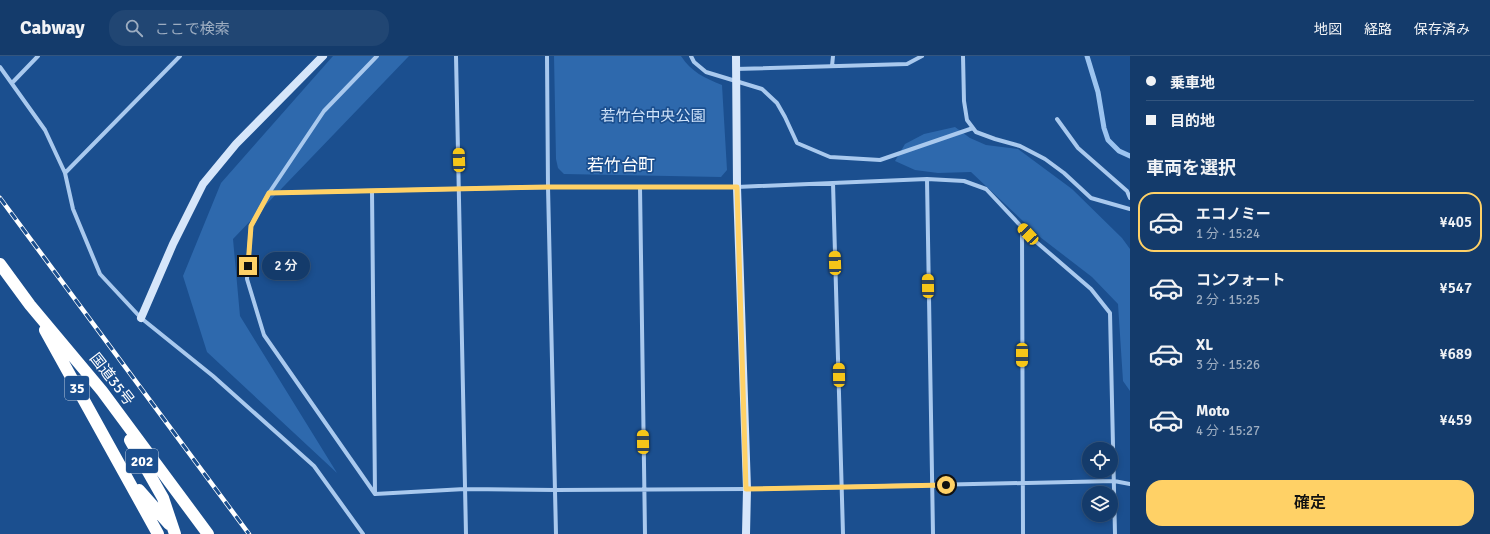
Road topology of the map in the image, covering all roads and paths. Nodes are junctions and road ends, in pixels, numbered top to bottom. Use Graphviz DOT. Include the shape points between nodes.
graph roads {
  1 [pos="38,56"];
  2 [pos="180,56"];
  3 [pos="323,56"];
  4 [pos="377,56"];
  5 [pos="456,56"];
  6 [pos="547,56"];
  7 [pos="692,56"];
  8 [pos="736,56"];
  9 [pos="833,56"];
  10 [pos="922,56"];
  11 [pos="963,56"];
  12 [pos="832,66"];
  13 [pos="0,67"];
  14 [pos="735,69"];
  15 [pos="735,82"];
  16 [pos="12,83"];
  17 [pos="1057,119"];
  18 [pos="973,128"];
  19 [pos="65,173"];
  20 [pos="927,179"];
  21 [pos="833,183"];
  22 [pos="548,187"];
  23 [pos="640,187"];
  24 [pos="737,187"];
  25 [pos="459,189"];
  26 [pos="372,191"];
  27 [pos="269,193"];
  28 [pos="1130,198"];
  29 [pos="1130,210"];
  30 [pos="1022,228"];
  31 [pos="0,264"];
  32 [pos="30,305"];
  33 [pos="141,318"];
  34 [pos="102,391"];
  35 [pos="124,472"];
  36 [pos="1114,481"];
  37 [pos="1022,483"];
  38 [pos="1130,484"];
  39 [pos="931,485"];
  40 [pos="842,487"];
  41 [pos="465,489"];
  42 [pos="644,489"];
  43 [pos="746,489"];
  44 [pos="556,490"];
  45 [pos="375,494"];
  46 [pos="175,532"];
  47 [pos="158,534"];
  48 [pos="208,534"];
  49 [pos="363,534"];
  50 [pos="466,534"];
  51 [pos="556,534"];
  52 [pos="645,534"];
  53 [pos="746,534"];
  54 [pos="843,534"];
  55 [pos="932,534"];
  56 [pos="1023,534"];
  57 [pos="1115,534"];
  1 -- 16 [label="street"];
  2 -- 19 [label="street"];
  3 -- 33 [label="street" via="236,144 203,184"];
  4 -- 27 [label="street" via="324,111"];
  5 -- 25 [label="street"];
  6 -- 22 [label="street"];
  7 -- 15 [label="street" via="694,62 706,72"];
  8 -- 14 [label="street"];
  9 -- 12 [label="street"];
  10 -- 12 [label="street" via="907,64"];
  11 -- 18 [label="street" via="967,120"];
  12 -- 14 [label="street"];
  13 -- 16 [label="street"];
  14 -- 15 [label="street"];
  15 -- 18 [label="street" via="762,89 777,103 796,143 830,157 880,160"];
  15 -- 24 [label="street"];
  16 -- 19 [label="street" via="45,130"];
  17 -- 28 [label="street" via="1078,148 1127,191"];
  18 -- 29 [label="street" via="976,132 1020,146 1045,159 1091,198"];
  19 -- 33 [label="street" via="73,209 100,274"];
  20 -- 21 [label="street"];
  20 -- 30 [label="street" via="964,181 986,189"];
  20 -- 39 [label="street"];
  21 -- 24 [label="street"];
  21 -- 40 [label="street"];
  22 -- 23 [label="street"];
  22 -- 25 [label="street"];
  22 -- 44 [label="street"];
  23 -- 24 [label="street"];
  23 -- 42 [label="street"];
  24 -- 43 [label="street"];
  25 -- 26 [label="street"];
  25 -- 41 [label="street"];
  26 -- 27 [label="street"];
  26 -- 45 [label="street"];
  27 -- 45 [label="street" via="251,226 247,279 264,335"];
  30 -- 36 [label="street" via="1091,289 1110,313"];
  30 -- 37 [label="street"];
  31 -- 32 [label="highway, 国道35号 / 35"];
  32 -- 34 [label="highway, 国道35号 / 35"];
  32 -- 35 [label="highway, 国道35号 / 35"];
  33 -- 49 [label="street" via="213,376 314,466"];
  34 -- 46 [label="highway, 202" via="163,498"];
  34 -- 48 [label="highway, 国道35号 / 35"];
  35 -- 46 [label="highway, 35"];
  35 -- 47 [label="highway, 202"];
  36 -- 37 [label="street"];
  36 -- 38 [label="street"];
  36 -- 57 [label="street"];
  37 -- 39 [label="street"];
  37 -- 56 [label="street"];
  39 -- 40 [label="street"];
  39 -- 55 [label="street"];
  40 -- 43 [label="street"];
  40 -- 54 [label="street"];
  41 -- 44 [label="street"];
  41 -- 45 [label="street"];
  41 -- 50 [label="street"];
  42 -- 43 [label="street"];
  42 -- 44 [label="street"];
  42 -- 52 [label="street"];
  43 -- 53 [label="street"];
  44 -- 51 [label="street"];
}
